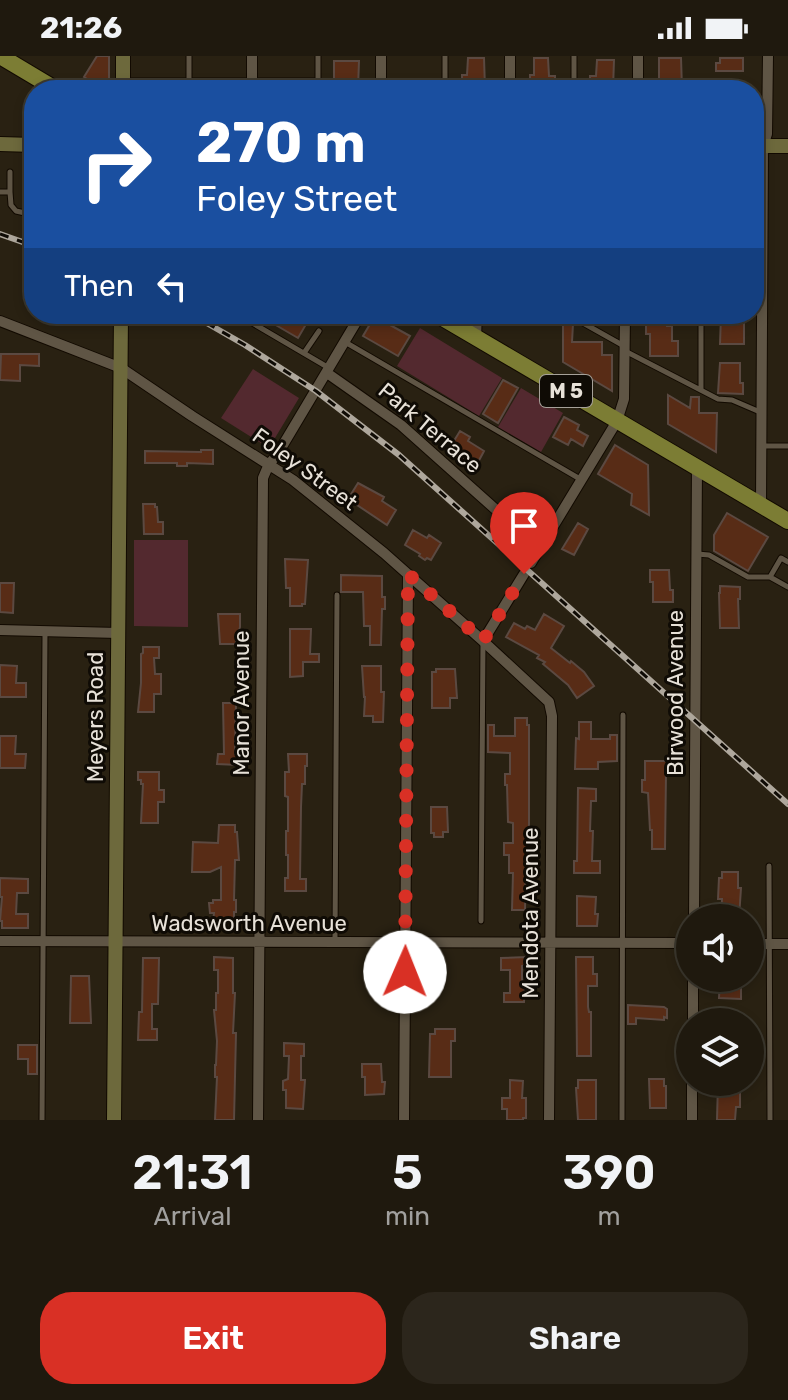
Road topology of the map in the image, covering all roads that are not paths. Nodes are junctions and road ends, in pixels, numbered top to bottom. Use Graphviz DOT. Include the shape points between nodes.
graph roads {
  1 [pos="0,56"];
  2 [pos="123,56"];
  3 [pos="189,56"];
  4 [pos="252,56"];
  5 [pos="318,56"];
  6 [pos="381,56"];
  7 [pos="445,56"];
  8 [pos="510,56"];
  9 [pos="574,56"];
  10 [pos="638,56"];
  11 [pos="768,56"];
  12 [pos="40,80"];
  13 [pos="123,80"];
  14 [pos="189,80"];
  15 [pos="252,80"];
  16 [pos="318,80"];
  17 [pos="381,80"];
  18 [pos="445,80"];
  19 [pos="510,80"];
  20 [pos="574,80"];
  21 [pos="638,80"];
  22 [pos="764,138"];
  23 [pos="0,144"];
  24 [pos="24,145"];
  25 [pos="764,146"];
  26 [pos="788,146"];
  27 [pos="10,172"];
  28 [pos="0,192"];
  29 [pos="10,192"];
  30 [pos="24,213"];
  31 [pos="0,321"];
  32 [pos="121,324"];
  33 [pos="254,324"];
  34 [pos="355,324"];
  35 [pos="453,324"];
  36 [pos="477,324"];
  37 [pos="584,324"];
  38 [pos="625,324"];
  39 [pos="701,324"];
  40 [pos="760,324"];
  41 [pos="319,331"];
  42 [pos="476,337"];
  43 [pos="345,342"];
  44 [pos="624,348"];
  45 [pos="304,353"];
  46 [pos="121,368"];
  47 [pos="328,370"];
  48 [pos="701,391"];
  49 [pos="761,413"];
  50 [pos="617,421"];
  51 [pos="761,446"];
  52 [pos="788,446"];
  53 [pos="269,464"];
  54 [pos="697,467"];
  55 [pos="581,480"];
  56 [pos="761,505"];
  57 [pos="788,521"];
  58 [pos="540,549"];
  59 [pos="696,554"];
  60 [pos="788,562"];
  61 [pos="531,563"];
  62 [pos="408,574"];
  63 [pos="524,574"];
  64 [pos="770,577"];
  65 [pos="788,587"];
  66 [pos="337,595"];
  67 [pos="0,630"];
  68 [pos="45,631"];
  69 [pos="118,633"];
  70 [pos="483,641"];
  71 [pos="550,706"];
  72 [pos="623,715"];
  73 [pos="769,866"];
  74 [pos="694,904"];
  75 [pos="481,921"];
  76 [pos="0,941"];
  77 [pos="43,942"];
  78 [pos="116,943"];
  79 [pos="259,943"];
  80 [pos="335,943"];
  81 [pos="405,943"];
  82 [pos="550,943"];
  83 [pos="623,943"];
  84 [pos="676,943"];
  85 [pos="764,944"];
  86 [pos="769,944"];
  87 [pos="788,944"];
  88 [pos="692,1096"];
  89 [pos="42,1120"];
  90 [pos="114,1120"];
  91 [pos="258,1120"];
  92 [pos="404,1120"];
  93 [pos="549,1120"];
  94 [pos="622,1120"];
  95 [pos="692,1120"];
  96 [pos="770,1120"];
  1 -- 12 [label="main road"];
  2 -- 13 [label="street"];
  3 -- 14 [label="lane"];
  4 -- 15 [label="street"];
  5 -- 16 [label="lane"];
  6 -- 17 [label="street"];
  7 -- 18 [label="lane"];
  8 -- 19 [label="street"];
  9 -- 20 [label="lane"];
  10 -- 21 [label="street"];
  11 -- 22 [label="street"];
  23 -- 24 [label="street"];
  25 -- 26 [label="street"];
  27 -- 29 [label="lane"];
  28 -- 29 [label="lane"];
  29 -- 30 [label="lane" via="11,205"];
  31 -- 46 [label="street, Foley Street"];
  32 -- 46 [label="street, Meyers Road"];
  33 -- 45 [label="lane"];
  34 -- 43 [label="street, Manor Avenue"];
  35 -- 42 [label="main road, M 5"];
  36 -- 42 [label="street"];
  37 -- 44 [label="lane"];
  38 -- 44 [label="street"];
  39 -- 48 [label="lane"];
  40 -- 49 [label="street"];
  41 -- 45 [label="lane"];
  42 -- 50 [label="main road, M 5"];
  43 -- 47 [label="street, Manor Avenue"];
  43 -- 55 [label="lane"];
  44 -- 48 [label="lane"];
  44 -- 50 [label="street" via="624,399"];
  45 -- 47 [label="lane"];
  46 -- 53 [label="street, Foley Street"];
  46 -- 69 [label="street, Meyers Road"];
  47 -- 53 [label="street, Manor Avenue"];
  47 -- 58 [label="street, Park Terrace" via="401,425"];
  48 -- 49 [label="lane"];
  49 -- 51 [label="street"];
  50 -- 54 [label="main road, M 5"];
  50 -- 55 [label="street"];
  51 -- 52 [label="lane"];
  51 -- 56 [label="street"];
  53 -- 62 [label="street, Foley Street"];
  53 -- 79 [label="street, Manor Avenue" via="263,478"];
  54 -- 56 [label="main road, M 5"];
  54 -- 59 [label="street, Birwood Avenue"];
  55 -- 58 [label="street"];
  56 -- 57 [label="main road, M 5"];
  58 -- 61 [label="street"];
  59 -- 64 [label="lane" via="709,555 748,577"];
  59 -- 74 [label="street, Birwood Avenue"];
  60 -- 64 [label="lane" via="781,558"];
  62 -- 70 [label="street, Foley Street"];
  62 -- 81 [label="street"];
  63 -- 70 [label="street"];
  64 -- 65 [label="lane"];
  66 -- 80 [label="lane"];
  67 -- 68 [label="street"];
  68 -- 69 [label="street"];
  68 -- 77 [label="lane"];
  69 -- 78 [label="street, Meyers Road"];
  70 -- 71 [label="street, Foley Street"];
  70 -- 75 [label="lane"];
  71 -- 82 [label="street, Mendota Avenue"];
  72 -- 83 [label="lane"];
  73 -- 86 [label="lane"];
  76 -- 77 [label="street, Wadsworth Avenue"];
  77 -- 78 [label="street, Wadsworth Avenue"];
  77 -- 89 [label="lane"];
  78 -- 79 [label="street, Wadsworth Avenue"];
  78 -- 90 [label="street, Meyers Road"];
  79 -- 80 [label="street, Wadsworth Avenue"];
  79 -- 91 [label="street, Manor Avenue"];
  80 -- 81 [label="street, Wadsworth Avenue"];
  81 -- 82 [label="street, Wadsworth Avenue"];
  81 -- 92 [label="street"];
  82 -- 83 [label="street, Wadsworth Avenue"];
  82 -- 93 [label="street, Mendota Avenue"];
  83 -- 84 [label="street, Wadsworth Avenue"];
  83 -- 94 [label="lane"];
  85 -- 86 [label="street"];
  86 -- 87 [label="street"];
  86 -- 96 [label="lane"];
  88 -- 95 [label="street"];
}
